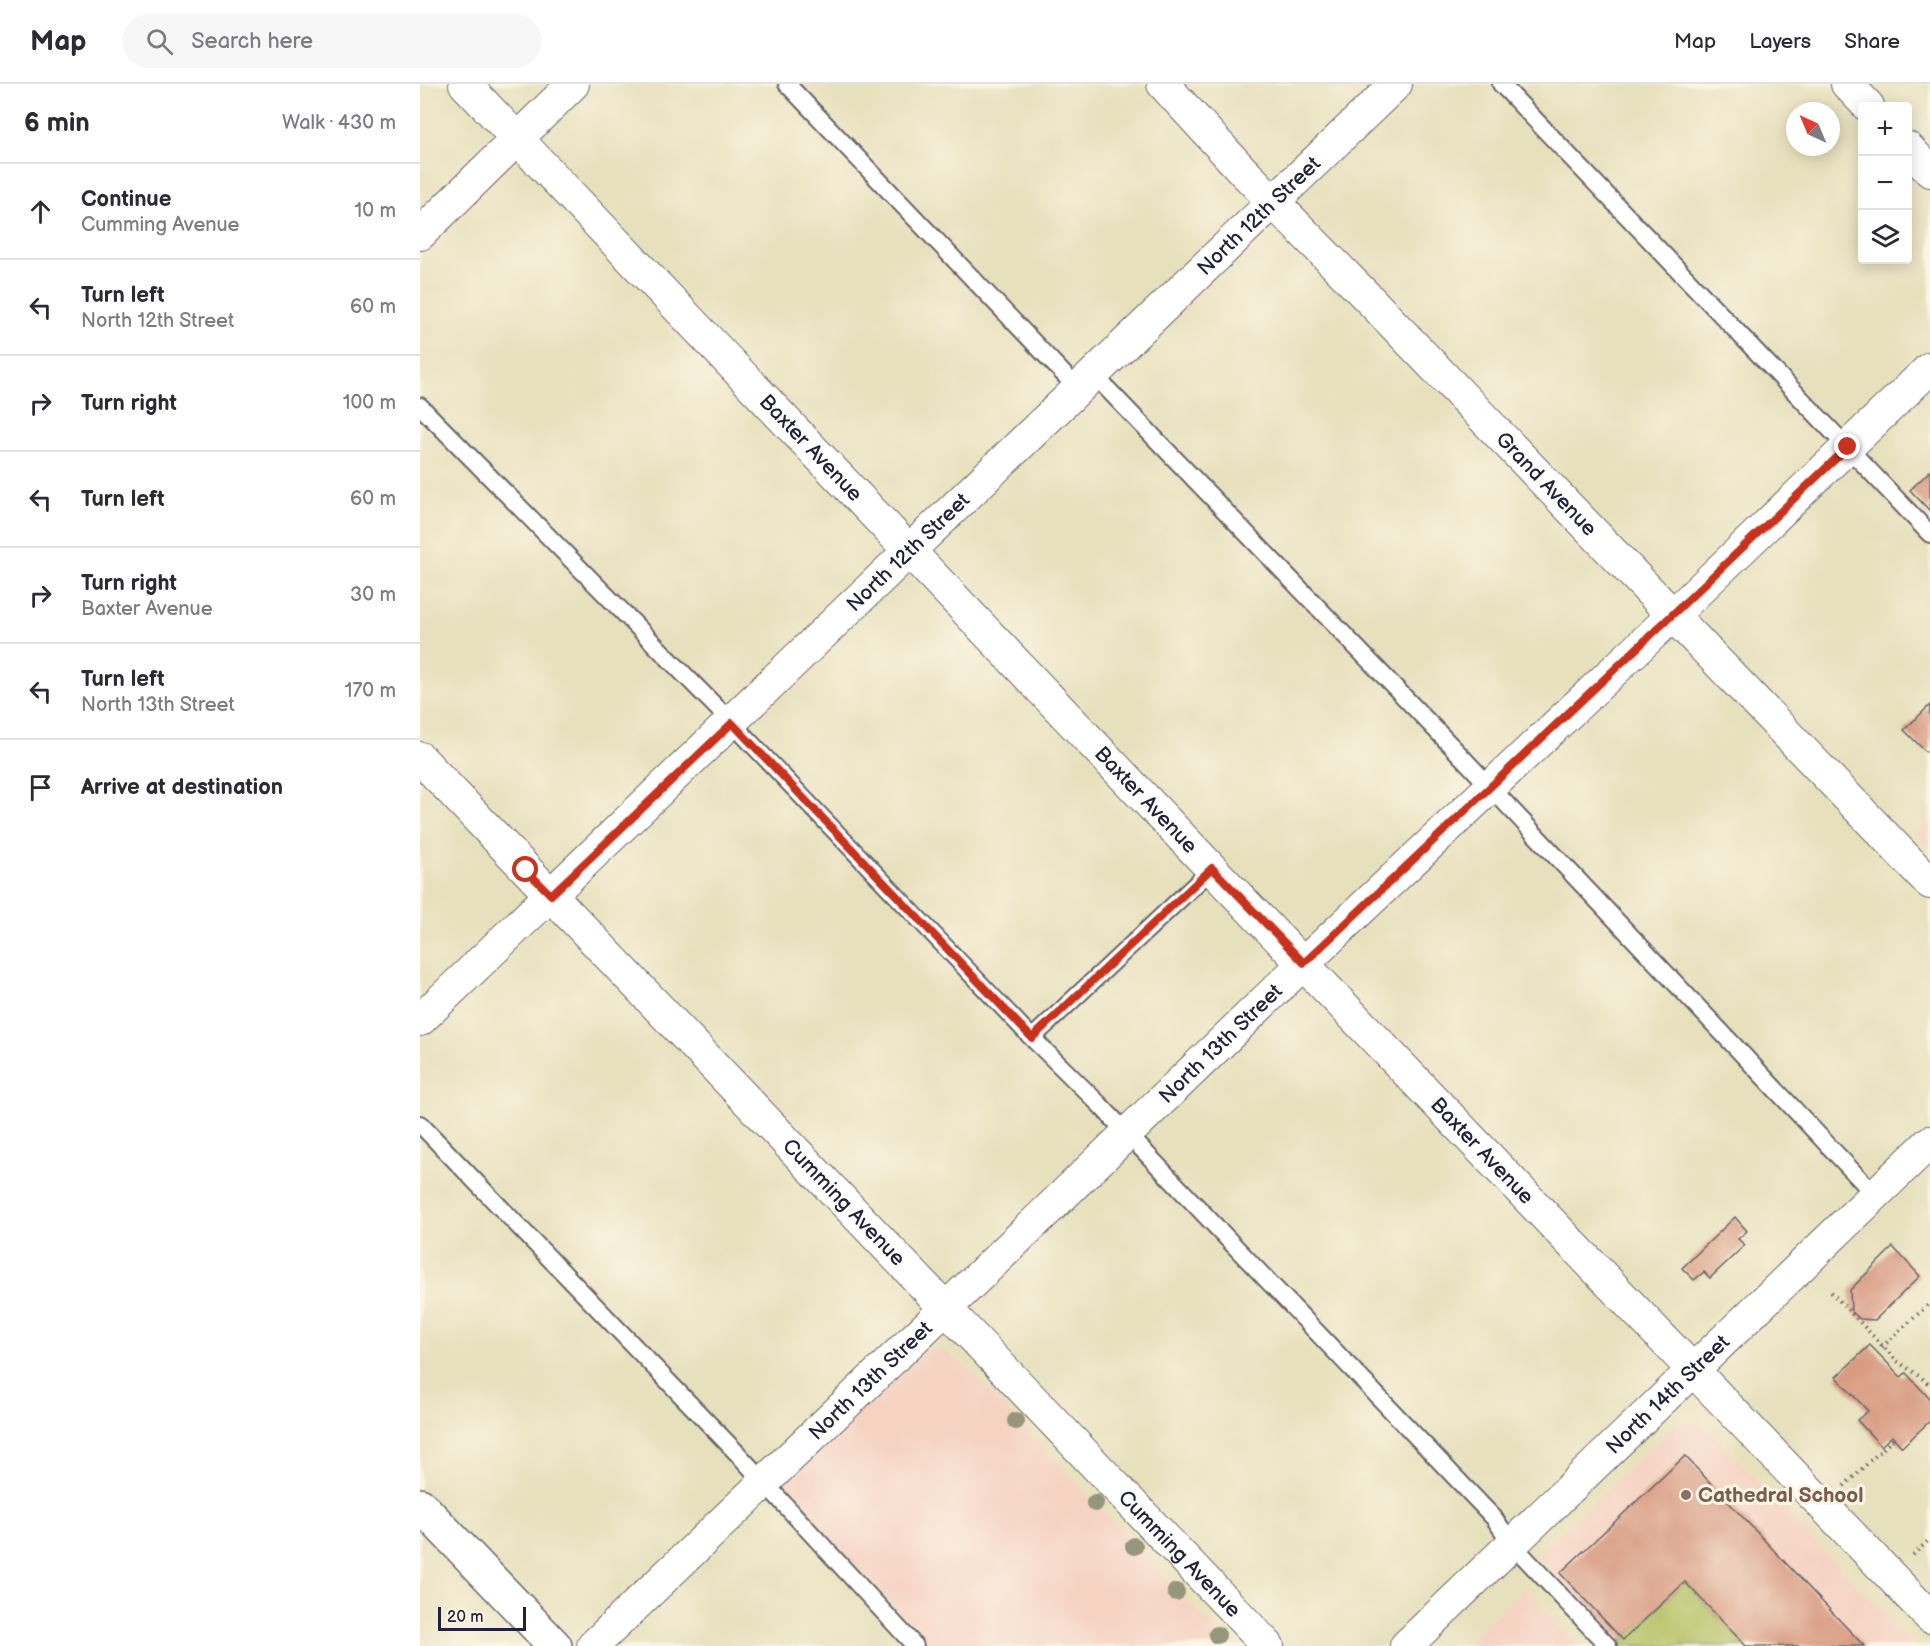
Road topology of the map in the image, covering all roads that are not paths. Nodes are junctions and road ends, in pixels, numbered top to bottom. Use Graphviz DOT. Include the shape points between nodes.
graph roads {
  1 [pos="465,84"];
  2 [pos="573,84"];
  3 [pos="787,84"];
  4 [pos="1163,84"];
  5 [pos="1396,84"];
  6 [pos="1501,84"];
  7 [pos="1847,84"];
  8 [pos="1864,102"];
  9 [pos="517,138"];
  10 [pos="1912,152"];
  11 [pos="1930,171"];
  12 [pos="1274,202"];
  13 [pos="420,234"];
  14 [pos="1930,368"];
  15 [pos="1085,381"];
  16 [pos="420,406"];
  17 [pos="1848,447"];
  18 [pos="1930,534"];
  19 [pos="909,550"];
  20 [pos="1672,615"];
  21 [pos="732,723"];
  22 [pos="420,758"];
  23 [pos="1490,787"];
  24 [pos="1212,868"];
  25 [pos="1930,884"];
  26 [pos="551,895"];
  27 [pos="1304,963"];
  28 [pos="420,1020"];
  29 [pos="1032,1038"];
  30 [pos="420,1124"];
  31 [pos="1126,1134"];
  32 [pos="1930,1142"];
  33 [pos="1875,1195"];
  34 [pos="945,1309"];
  35 [pos="1694,1369"];
  36 [pos="764,1482"];
  37 [pos="420,1505"];
  38 [pos="1512,1544"];
  39 [pos="1930,1617"];
  40 [pos="555,1646"];
  41 [pos="593,1646"];
  42 [pos="915,1646"];
  43 [pos="1268,1646"];
  44 [pos="1406,1646"];
  45 [pos="1608,1646"];
  1 -- 9 [label="street, Baxter Avenue"];
  2 -- 9 [label="street"];
  3 -- 15 [label="lane"];
  4 -- 12 [label="street, Grand Avenue"];
  5 -- 12 [label="street, North 12th Street"];
  6 -- 17 [label="lane"];
  7 -- 8 [label="street"];
  9 -- 13 [label="street"];
  9 -- 19 [label="street, Baxter Avenue"];
  10 -- 11 [label="street"];
  12 -- 15 [label="street, North 12th Street"];
  12 -- 20 [label="street, Grand Avenue"];
  14 -- 17 [label="street, North 13th Street"];
  15 -- 19 [label="street, North 12th Street"];
  15 -- 23 [label="lane"];
  16 -- 21 [label="lane"];
  17 -- 18 [label="lane"];
  17 -- 20 [label="street, North 13th Street"];
  19 -- 21 [label="street, North 12th Street"];
  19 -- 24 [label="street, Baxter Avenue"];
  20 -- 23 [label="street, North 13th Street"];
  20 -- 25 [label="street, Grand Avenue"];
  21 -- 26 [label="street, North 12th Street"];
  21 -- 29 [label="lane"];
  22 -- 26 [label="street, Cumming Avenue"];
  23 -- 27 [label="street, North 13th Street"];
  23 -- 33 [label="lane"];
  24 -- 27 [label="street, Baxter Avenue"];
  24 -- 29 [label="lane"];
  26 -- 28 [label="street, North 12th Street"];
  26 -- 34 [label="street, Cumming Avenue"];
  27 -- 31 [label="street, North 13th Street"];
  27 -- 35 [label="street, Baxter Avenue"];
  29 -- 31 [label="lane"];
  30 -- 36 [label="lane"];
  31 -- 34 [label="street, North 13th Street"];
  31 -- 38 [label="lane" via="1494,1518"];
  32 -- 33 [label="street, North 14th Street"];
  33 -- 35 [label="street, North 14th Street"];
  34 -- 36 [label="street, North 13th Street"];
  34 -- 43 [label="street, Cumming Avenue"];
  35 -- 38 [label="street, North 14th Street"];
  35 -- 39 [label="street, Baxter Avenue"];
  36 -- 41 [label="street, North 13th Street"];
  36 -- 42 [label="lane"];
  37 -- 40 [label="street"];
  38 -- 44 [label="street, North 14th Street"];
  38 -- 45 [label="lane"];
}
